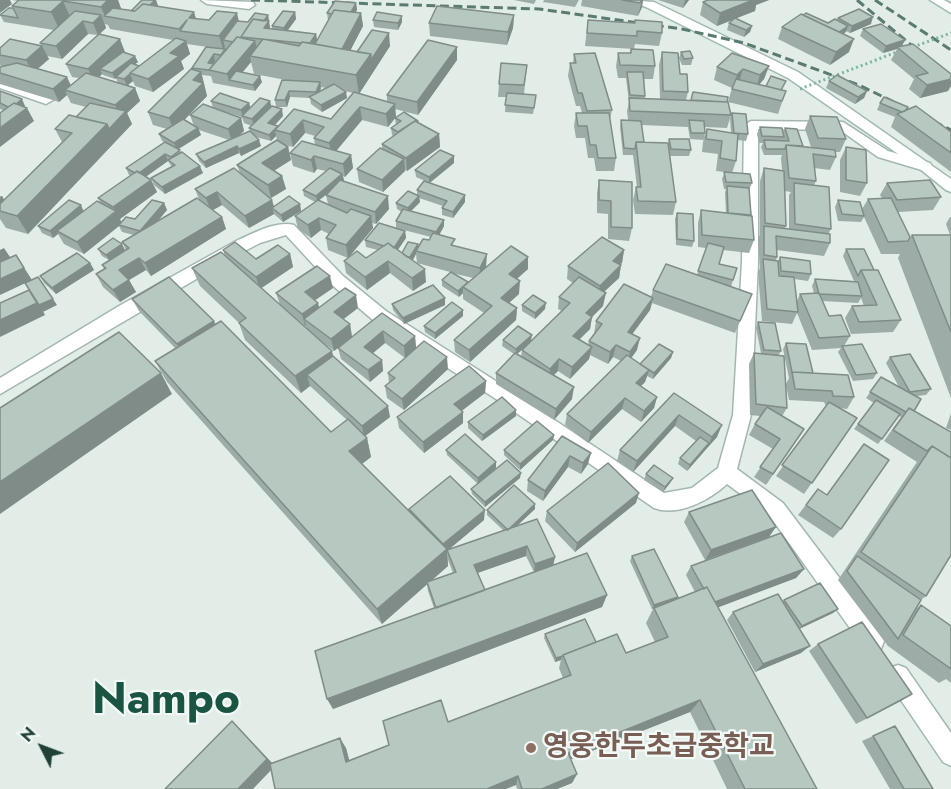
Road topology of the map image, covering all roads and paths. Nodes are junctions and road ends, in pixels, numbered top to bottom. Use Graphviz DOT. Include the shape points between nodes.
graph roads {
  1 [pos="207,0"];
  2 [pos="633,0"];
  3 [pos="936,0"];
  4 [pos="249,5"];
  5 [pos="951,9"];
  6 [pos="951,33"];
  7 [pos="0,84"];
  8 [pos="800,89"];
  9 [pos="46,100"];
  10 [pos="925,166"];
  11 [pos="951,187"];
  12 [pos="0,387"];
  13 [pos="726,472"];
  14 [pos="951,754"];
  1 -- 4 [label="street"];
  2 -- 10 [label="street" via="650,4 793,75"];
  3 -- 5 [label="street"];
  6 -- 8 [label="path, bridge"];
  7 -- 9 [label="street"];
  10 -- 11 [label="street"];
  10 -- 13 [label="street" via="883,154 843,126 750,125 750,262 742,415"];
  12 -- 13 [label="street" via="114,315 252,241 289,229 338,280 380,316 661,502 687,499 710,489"];
  13 -- 14 [label="street" via="776,509"];
}
